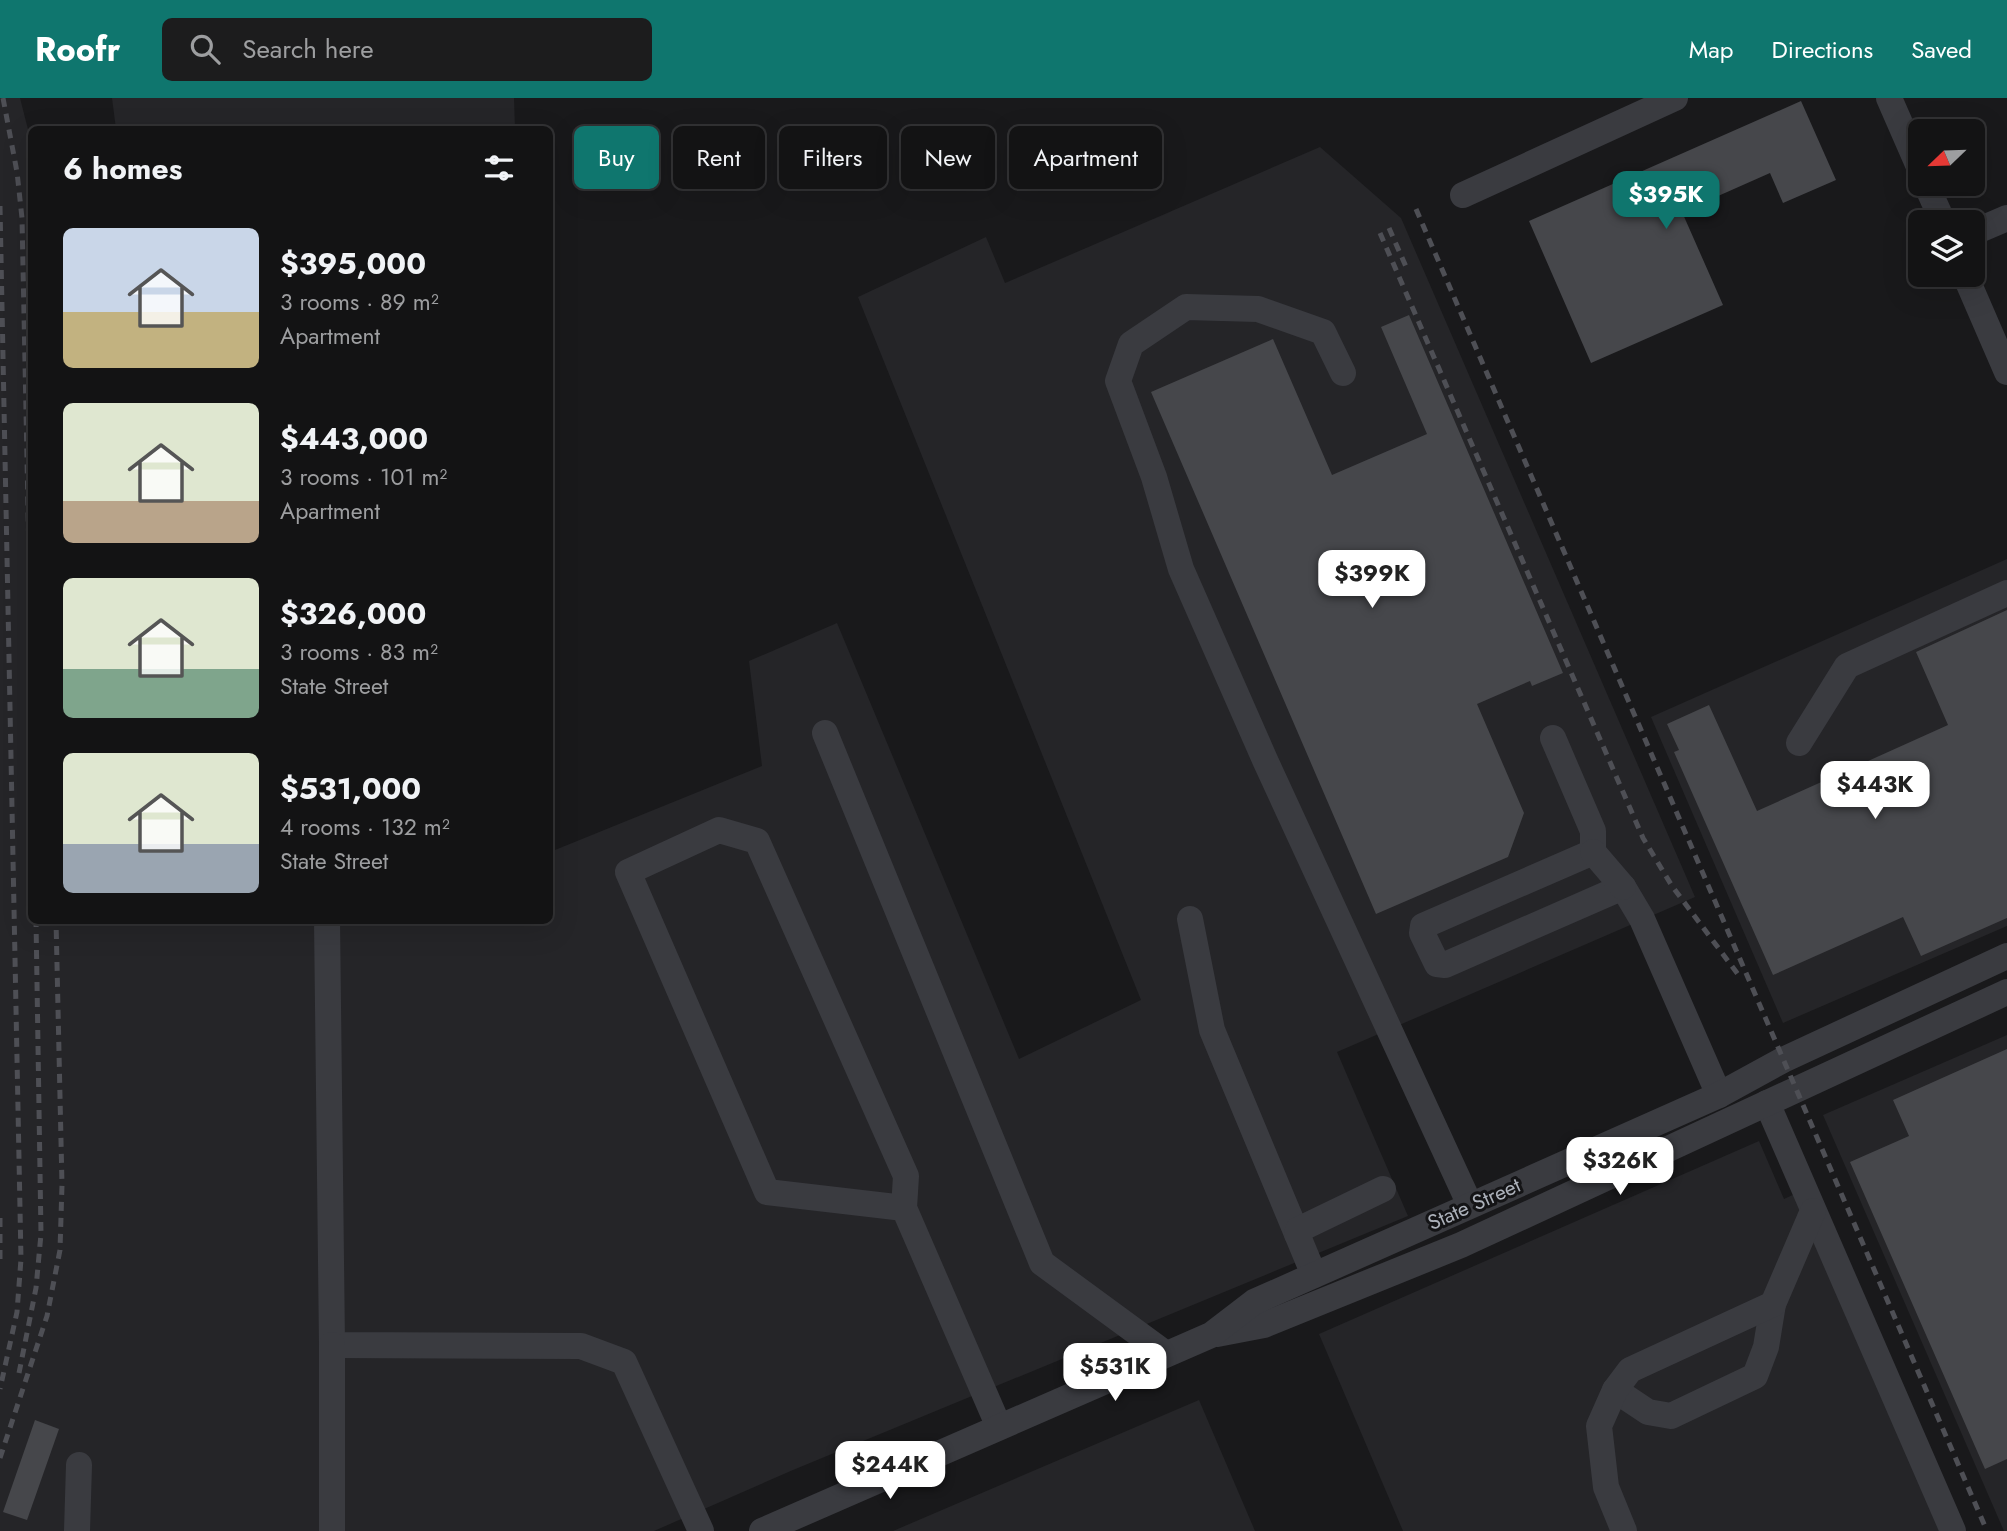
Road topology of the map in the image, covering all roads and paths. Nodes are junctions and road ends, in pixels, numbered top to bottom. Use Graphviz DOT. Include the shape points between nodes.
graph roads {
  1 [pos="1675,98"];
  2 [pos="1889,98"];
  3 [pos="1908,142"];
  4 [pos="1463,195"];
  5 [pos="2007,218"];
  6 [pos="1985,227"];
  7 [pos="1970,287"];
  8 [pos="2007,372"];
  9 [pos="1343,373"];
  10 [pos="2007,593"];
  11 [pos="825,733"];
  12 [pos="1553,738"];
  13 [pos="1799,743"];
  14 [pos="1593,852"];
  15 [pos="1623,887"];
  16 [pos="1190,919"];
  17 [pos="327,924"];
  18 [pos="2007,956"];
  19 [pos="2007,992"];
  20 [pos="1719,1096"];
  21 [pos="1767,1103"];
  22 [pos="1383,1189"];
  23 [pos="1471,1205"];
  24 [pos="904,1208"];
  25 [pos="1813,1211"];
  26 [pos="1297,1234"];
  27 [pos="1314,1275"];
  28 [pos="1773,1304"];
  29 [pos="1212,1335"];
  30 [pos="332,1345"];
  31 [pos="1166,1354"];
  32 [pos="1615,1390"];
  33 [pos="999,1427"];
  34 [pos="79,1465"];
  35 [pos="77,1531"];
  36 [pos="332,1531"];
  37 [pos="701,1531"];
  38 [pos="762,1531"];
  39 [pos="1624,1531"];
  40 [pos="1953,1531"];
  1 -- 4 [label="street"];
  2 -- 3 [label="street"];
  5 -- 6 [label="street"];
  7 -- 8 [label="street"];
  9 -- 23 [label="street" via="1323,332 1258,309 1186,307 1131,344 1118,381 1154,477 1181,569"];
  10 -- 13 [label="street" via="1847,666"];
  11 -- 31 [label="street" via="1042,1263"];
  12 -- 14 [label="street" via="1593,831"];
  14 -- 15 [label="street"];
  14 -- 15 [label="street" via="1423,926 1437,964 1445,965"];
  15 -- 20 [label="street" via="1642,919"];
  16 -- 26 [label="street" via="1212,1030"];
  17 -- 30 [label="street"];
  18 -- 20 [label="street, State Street" via="1783,1060"];
  19 -- 21 [label="street, State Street"];
  20 -- 23 [label="street, State Street"];
  21 -- 25 [label="street"];
  21 -- 29 [label="street, State Street" via="1461,1245 1265,1325"];
  22 -- 26 [label="street" via="1304,1225"];
  23 -- 27 [label="street, State Street"];
  24 -- 24 [label="street" via="906,1176 757,841 719,830 628,872 767,1192"];
  24 -- 33 [label="street"];
  25 -- 28 [label="street"];
  25 -- 40 [label="street"];
  26 -- 27 [label="street"];
  27 -- 29 [label="street, State Street" via="1254,1303"];
  28 -- 32 [label="street" via="1630,1370"];
  28 -- 32 [label="street" via="1766,1347 1755,1376 1671,1416 1648,1412"];
  29 -- 31 [label="street, State Street"];
  30 -- 36 [label="street"];
  30 -- 37 [label="street" via="581,1346 624,1362"];
  31 -- 33 [label="street, State Street"];
  32 -- 39 [label="street" via="1599,1426 1606,1487"];
  33 -- 38 [label="street, State Street"];
  34 -- 35 [label="street"];
}
